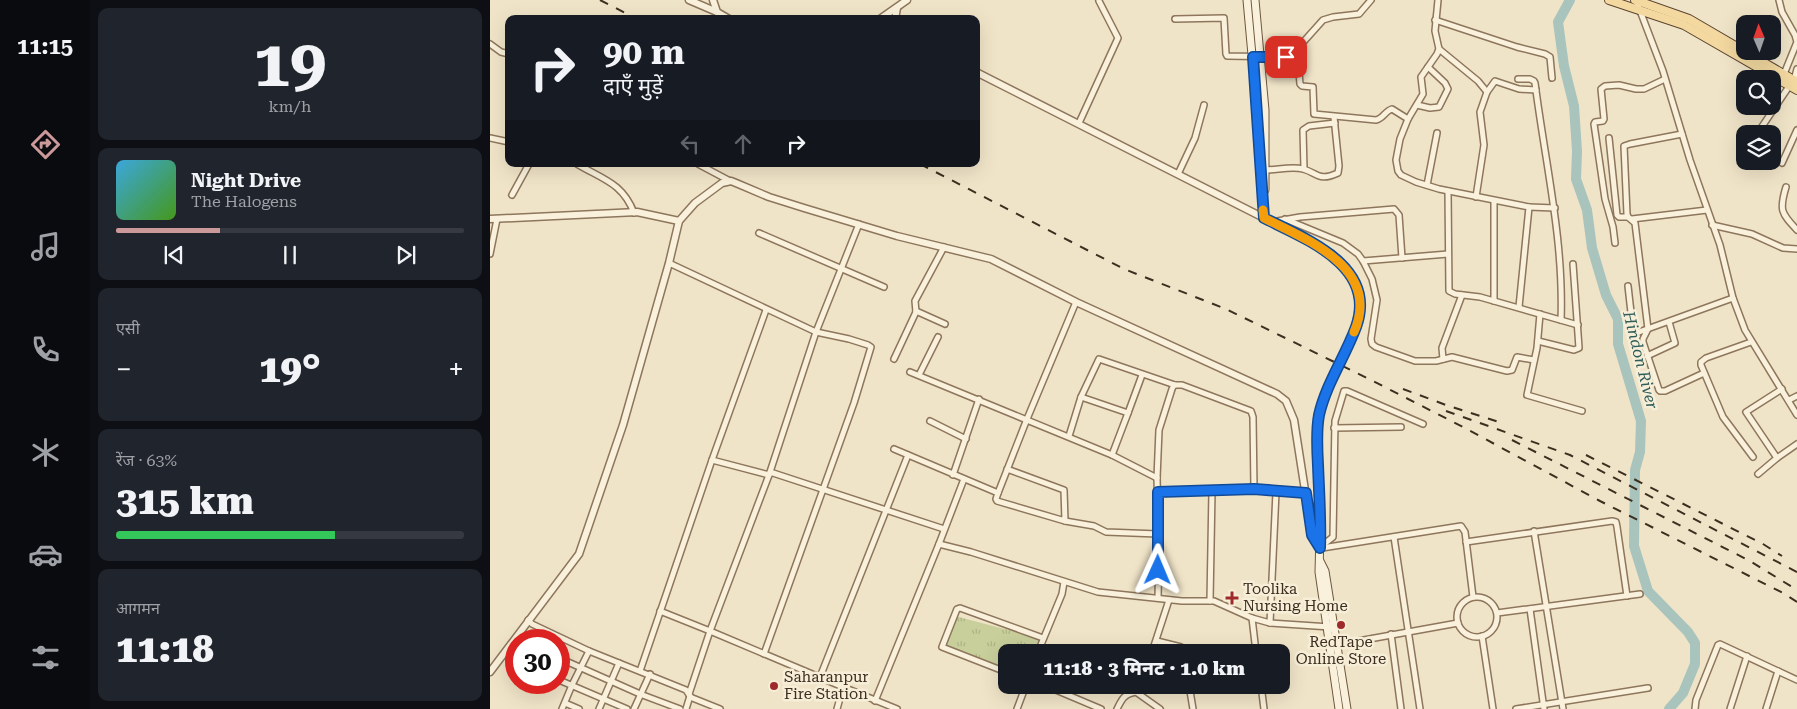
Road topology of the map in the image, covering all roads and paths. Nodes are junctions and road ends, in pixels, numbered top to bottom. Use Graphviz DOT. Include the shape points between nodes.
graph roads {
  1 [pos="689,0"];
  2 [pos="713,0"];
  3 [pos="907,0"];
  4 [pos="1247,0"];
  5 [pos="1255,0"];
  6 [pos="1371,0"];
  7 [pos="1438,0"];
  8 [pos="1609,0"];
  9 [pos="1636,0"];
  10 [pos="1779,0"];
  11 [pos="1099,1"];
  12 [pos="898,7"];
  13 [pos="1639,10"];
  14 [pos="717,12"];
  15 [pos="1657,12"];
  16 [pos="722,15"];
  17 [pos="886,15"];
  18 [pos="895,15"];
  19 [pos="1175,19"];
  20 [pos="1435,20"];
  21 [pos="490,44"];
  22 [pos="1297,49"];
  23 [pos="1438,49"];
  24 [pos="505,53"];
  25 [pos="1257,57"];
  26 [pos="1428,67"];
  27 [pos="1797,69"];
  28 [pos="980,74"];
  29 [pos="1784,74"];
  30 [pos="1552,78"];
  31 [pos="1518,79"];
  32 [pos="1665,79"];
  33 [pos="1794,84"];
  34 [pos="1536,90"];
  35 [pos="1487,92"];
  36 [pos="1204,105"];
  37 [pos="1417,105"];
  38 [pos="1334,117"];
  39 [pos="1408,119"];
  40 [pos="1078,123"];
  41 [pos="1335,123"];
  42 [pos="1763,125"];
  43 [pos="1797,130"];
  44 [pos="1438,133"];
  45 [pos="1682,134"];
  46 [pos="490,138"];
  47 [pos="1610,138"];
  48 [pos="505,141"];
  49 [pos="1782,163"];
  50 [pos="527,167"];
  51 [pos="582,167"];
  52 [pos="704,167"];
  53 [pos="1304,169"];
  54 [pos="1266,170"];
  55 [pos="1178,174"];
  56 [pos="731,181"];
  57 [pos="1427,185"];
  58 [pos="1786,186"];
  59 [pos="1448,191"];
  60 [pos="512,195"];
  61 [pos="1476,197"];
  62 [pos="1263,198"];
  63 [pos="1494,201"];
  64 [pos="1529,207"];
  65 [pos="1555,208"];
  66 [pos="1707,210"];
  67 [pos="634,213"];
  68 [pos="1264,218"];
  69 [pos="1630,218"];
  70 [pos="493,219"];
  71 [pos="1285,219"];
  72 [pos="679,221"];
  73 [pos="1271,222"];
  74 [pos="859,224"];
  75 [pos="1712,225"];
  76 [pos="1797,230"];
  77 [pos="759,233"];
  78 [pos="1615,243"];
  79 [pos="944,247"];
  80 [pos="1797,249"];
  81 [pos="490,254"];
  82 [pos="1448,254"];
  83 [pos="1402,258"];
  84 [pos="1364,261"];
  85 [pos="669,263"];
  86 [pos="1573,264"];
  87 [pos="841,268"];
  88 [pos="1628,286"];
  89 [pos="884,287"];
  90 [pos="1462,294"];
  91 [pos="1733,298"];
  92 [pos="1494,301"];
  93 [pos="1076,302"];
  94 [pos="1519,307"];
  95 [pos="766,310"];
  96 [pos="916,311"];
  97 [pos="1540,314"];
  98 [pos="1561,320"];
  99 [pos="1669,322"];
  100 [pos="945,324"];
  101 [pos="1578,325"];
  102 [pos="1648,328"];
  103 [pos="816,332"];
  104 [pos="938,337"];
  105 [pos="1538,341"];
  106 [pos="1751,342"];
  107 [pos="1647,356"];
  108 [pos="1443,359"];
  109 [pos="894,360"];
  110 [pos="1534,360"];
  111 [pos="910,372"];
  112 [pos="1704,372"];
  113 [pos="918,375"];
  114 [pos="1142,375"];
  115 [pos="1175,385"];
  116 [pos="1782,388"];
  117 [pos="1797,396"];
  118 [pos="1081,397"];
  119 [pos="978,399"];
  120 [pos="1788,400"];
  121 [pos="1582,411"];
  122 [pos="1128,412"];
  123 [pos="1797,415"];
  124 [pos="1027,419"];
  125 [pos="930,421"];
  126 [pos="1424,424"];
  127 [pos="1401,427"];
  128 [pos="1334,428"];
  129 [pos="1068,436"];
  130 [pos="966,439"];
  131 [pos="1797,444"];
  132 [pos="894,449"];
  133 [pos="908,455"];
  134 [pos="1112,455"];
  135 [pos="1752,457"];
  136 [pos="1777,458"];
  137 [pos="712,460"];
  138 [pos="1007,469"];
  139 [pos="769,473"];
  140 [pos="1758,474"];
  141 [pos="953,475"];
  142 [pos="1157,478"];
  143 [pos="964,479"];
  144 [pos="824,488"];
  145 [pos="1254,489"];
  146 [pos="1212,491"];
  147 [pos="1158,492"];
  148 [pos="1276,492"];
  149 [pos="998,493"];
  150 [pos="1306,493"];
  151 [pos="886,509"];
  152 [pos="1065,521"];
  153 [pos="944,529"];
  154 [pos="1534,531"];
  155 [pos="1158,534"];
  156 [pos="1394,537"];
  157 [pos="1466,542"];
  158 [pos="939,544"];
  159 [pos="1320,548"];
  160 [pos="1064,582"];
  161 [pos="1640,594"];
  162 [pos="1627,596"];
  163 [pos="1473,597"];
  164 [pos="1158,598"];
  165 [pos="1169,600"];
  166 [pos="1210,601"];
  167 [pos="1547,606"];
  168 [pos="1530,609"];
  169 [pos="660,612"];
  170 [pos="1497,613"];
  171 [pos="1252,618"];
  172 [pos="528,620"];
  173 [pos="1270,623"];
  174 [pos="1458,623"];
  175 [pos="1331,627"];
  176 [pos="710,631"];
  177 [pos="1408,631"];
  178 [pos="1391,634"];
  179 [pos="1482,636"];
  180 [pos="1043,638"];
  181 [pos="1157,641"];
  182 [pos="1041,644"];
  183 [pos="1156,644"];
  184 [pos="1168,644"];
  185 [pos="1255,644"];
  186 [pos="1336,644"];
  187 [pos="589,651"];
  188 [pos="764,654"];
  189 [pos="1747,656"];
  190 [pos="618,662"];
  191 [pos="570,663"];
  192 [pos="580,668"];
  193 [pos="998,669"];
  194 [pos="640,671"];
  195 [pos="1778,671"];
  196 [pos="490,672"];
  197 [pos="650,674"];
  198 [pos="820,677"];
  199 [pos="1797,680"];
  200 [pos="611,681"];
  201 [pos="572,685"];
  202 [pos="843,687"];
  203 [pos="1648,688"];
  204 [pos="640,694"];
  205 [pos="1023,694"];
  206 [pos="1065,694"];
  207 [pos="1127,694"];
  208 [pos="1139,694"];
  209 [pos="1190,694"];
  210 [pos="1262,694"];
  211 [pos="689,695"];
  212 [pos="603,699"];
  213 [pos="875,701"];
  214 [pos="1562,702"];
  215 [pos="565,703"];
  216 [pos="1544,707"];
  217 [pos="562,709"];
  218 [pos="579,709"];
  219 [pos="599,709"];
  220 [pos="627,709"];
  221 [pos="634,709"];
  222 [pos="680,709"];
  223 [pos="686,709"];
  224 [pos="720,709"];
  225 [pos="837,709"];
  226 [pos="897,709"];
  227 [pos="1017,709"];
  228 [pos="1101,709"];
  229 [pos="1117,709"];
  230 [pos="1160,709"];
  231 [pos="1193,709"];
  232 [pos="1264,709"];
  233 [pos="1339,709"];
  234 [pos="1347,709"];
  235 [pos="1401,709"];
  236 [pos="1420,709"];
  237 [pos="1493,709"];
  238 [pos="1516,709"];
  239 [pos="1563,709"];
  240 [pos="1695,709"];
  241 [pos="1730,709"];
  242 [pos="1766,709"];
  1 -- 14 [label="street"];
  2 -- 14 [label="street"];
  3 -- 12 [label="street"];
  4 -- 25 [label="main road"];
  5 -- 25 [label="main road"];
  6 -- 22 [label="street" via="1359,14 1323,20"];
  7 -- 20 [label="street"];
  8 -- 13 [label="main road"];
  9 -- 13 [label="street"];
  9 -- 15 [label="main road"];
  10 -- 29 [label="street" via="1797,42"];
  11 -- 40 [label="street" via="1118,38"];
  12 -- 17 [label="street"];
  12 -- 18 [label="street"];
  13 -- 15 [label="main road"];
  13 -- 32 [label="street"];
  14 -- 16 [label="street"];
  15 -- 29 [label="main road" via="1689,19"];
  15 -- 33 [label="main road"];
  19 -- 25 [label="street" via="1224,18 1226,55"];
  20 -- 23 [label="street"];
  20 -- 30 [label="street" via="1545,54 1550,57"];
  21 -- 24 [label="street"];
  22 -- 25 [label="street" via="1286,57"];
  22 -- 38 [label="street" via="1300,84 1313,87 1314,114"];
  23 -- 26 [label="street"];
  23 -- 35 [label="street"];
  25 -- 54 [label="main road" via="1264,110"];
  25 -- 62 [label="main road"];
  26 -- 37 [label="street" via="1422,77 1423,94"];
  26 -- 37 [label="street" via="1446,83 1448,89 1440,107"];
  27 -- 33 [label="street"];
  28 -- 40 [label="street"];
  29 -- 33 [label="main road"];
  31 -- 34 [label="street" via="1534,81"];
  32 -- 45 [label="street"];
  32 -- 78 [label="street" via="1644,89 1619,84 1601,88 1604,119 1594,124"];
  33 -- 42 [label="street"];
  34 -- 35 [label="street" via="1516,88 1497,81"];
  34 -- 65 [label="street"];
  35 -- 61 [label="street" via="1480,112 1484,145"];
  36 -- 55 [label="street" via="1195,138"];
  37 -- 39 [label="street"];
  38 -- 39 [label="street" via="1379,120 1392,109"];
  38 -- 41 [label="street"];
  39 -- 57 [label="street" via="1400,139 1396,166 1401,175"];
  40 -- 55 [label="street"];
  41 -- 53 [label="street" via="1309,126 1303,130"];
  41 -- 53 [label="street" via="1338,173 1322,177"];
  43 -- 49 [label="street"];
  44 -- 57 [label="street"];
  45 -- 66 [label="street"];
  45 -- 69 [label="street" via="1624,146"];
  46 -- 48 [label="street"];
  47 -- 69 [label="street" via="1617,215"];
  50 -- 60 [label="street"];
  51 -- 67 [label="street" via="622,191"];
  52 -- 56 [label="street"];
  53 -- 54 [label="street"];
  54 -- 62 [label="main road"];
  55 -- 68 [label="street"];
  56 -- 72 [label="street" via="716,186"];
  56 -- 74 [label="street" via="769,197"];
  57 -- 59 [label="street"];
  58 -- 76 [label="street" via="1782,212"];
  59 -- 61 [label="street"];
  59 -- 82 [label="street"];
  61 -- 63 [label="street"];
  62 -- 68 [label="main road"];
  63 -- 64 [label="street"];
  63 -- 92 [label="street"];
  64 -- 65 [label="street"];
  64 -- 94 [label="street"];
  65 -- 98 [label="street" via="1562,288"];
  66 -- 69 [label="street"];
  66 -- 75 [label="street"];
  67 -- 70 [label="street"];
  67 -- 72 [label="street"];
  68 -- 73 [label="main road"];
  69 -- 102 [label="street" via="1635,223"];
  70 -- 81 [label="street"];
  71 -- 73 [label="street"];
  71 -- 83 [label="street" via="1394,209 1399,215"];
  71 -- 84 [label="street" via="1343,244"];
  72 -- 85 [label="street"];
  73 -- 159 [label="main road, bridge" via="1338,260 1354,282 1360,304 1356,328 1325,395 1318,422"];
  74 -- 79 [label="street"];
  74 -- 87 [label="street"];
  75 -- 80 [label="street" via="1752,234 1784,248"];
  75 -- 91 [label="street"];
  77 -- 87 [label="street"];
  79 -- 93 [label="street" via="991,259"];
  79 -- 96 [label="street" via="915,301"];
  82 -- 83 [label="street"];
  82 -- 90 [label="street" via="1449,291"];
  83 -- 84 [label="street"];
  84 -- 108 [label="street" via="1377,300 1372,344 1415,361"];
  85 -- 95 [label="street"];
  85 -- 172 [label="street" via="623,425 578,554"];
  86 -- 101 [label="street"];
  87 -- 89 [label="street"];
  87 -- 103 [label="street"];
  88 -- 102 [label="street" via="1633,330 1639,332"];
  90 -- 92 [label="street"];
  90 -- 108 [label="street" via="1443,344"];
  91 -- 99 [label="street"];
  91 -- 106 [label="street"];
  92 -- 94 [label="street"];
  93 -- 124 [label="street"];
  93 -- 150 [label="street" via="1282,397 1294,420"];
  94 -- 97 [label="street"];
  95 -- 103 [label="street"];
  95 -- 137 [label="street"];
  96 -- 100 [label="street"];
  96 -- 109 [label="street"];
  97 -- 98 [label="street"];
  97 -- 105 [label="street"];
  98 -- 101 [label="street"];
  99 -- 102 [label="street"];
  99 -- 107 [label="street" via="1675,343"];
  101 -- 105 [label="street" via="1579,347 1576,350"];
  102 -- 107 [label="street" via="1643,338"];
  103 -- 139 [label="street"];
  103 -- 144 [label="street" via="871,347"];
  104 -- 113 [label="street"];
  105 -- 110 [label="street"];
  106 -- 112 [label="street" via="1703,360"];
  106 -- 116 [label="street"];
  107 -- 112 [label="street" via="1660,392"];
  108 -- 110 [label="street" via="1452,357 1510,371 1516,358"];
  110 -- 121 [label="street" via="1527,395"];
  111 -- 113 [label="street"];
  112 -- 135 [label="street" via="1723,417"];
  113 -- 119 [label="street"];
  114 -- 115 [label="street"];
  114 -- 118 [label="street" via="1099,359"];
  114 -- 122 [label="street"];
  115 -- 142 [label="street" via="1159,430"];
  115 -- 145 [label="street" via="1251,411"];
  116 -- 120 [label="street"];
  116 -- 136 [label="street" via="1746,412"];
  117 -- 120 [label="street"];
  118 -- 122 [label="street"];
  118 -- 129 [label="street"];
  119 -- 124 [label="street"];
  119 -- 130 [label="street"];
  120 -- 123 [label="street"];
  122 -- 134 [label="street"];
  124 -- 129 [label="street"];
  124 -- 138 [label="street"];
  125 -- 130 [label="street"];
  126 -- 128 [label="street" via="1347,391 1342,394"];
  127 -- 128 [label="street"];
  128 -- 159 [label="street" via="1333,534 1332,540"];
  129 -- 134 [label="street"];
  130 -- 141 [label="street"];
  131 -- 136 [label="street"];
  132 -- 133 [label="street"];
  133 -- 141 [label="street"];
  133 -- 151 [label="street"];
  134 -- 142 [label="street"];
  136 -- 140 [label="street"];
  137 -- 139 [label="street"];
  137 -- 169 [label="street"];
  138 -- 149 [label="street"];
  138 -- 152 [label="street" via="1064,490"];
  139 -- 144 [label="street"];
  139 -- 176 [label="street"];
  141 -- 143 [label="street"];
  142 -- 147 [label="street"];
  143 -- 149 [label="street"];
  143 -- 153 [label="street"];
  144 -- 151 [label="street"];
  144 -- 188 [label="street"];
  145 -- 146 [label="street"];
  145 -- 148 [label="street"];
  146 -- 147 [label="street"];
  146 -- 166 [label="street"];
  147 -- 155 [label="street"];
  148 -- 150 [label="street"];
  148 -- 173 [label="street"];
  149 -- 152 [label="street" via="997,502"];
  150 -- 159 [label="street" via="1312,535"];
  151 -- 153 [label="street"];
  151 -- 198 [label="street"];
  152 -- 155 [label="street" via="1094,526 1106,532"];
  153 -- 158 [label="street"];
  154 -- 157 [label="street"];
  154 -- 162 [label="street" via="1616,522"];
  154 -- 167 [label="street"];
  155 -- 164 [label="street"];
  156 -- 157 [label="street" via="1461,526"];
  156 -- 159 [label="street"];
  156 -- 177 [label="street"];
  157 -- 163 [label="street"];
  158 -- 160 [label="street"];
  158 -- 213 [label="street"];
  159 -- 175 [label="main road"];
  160 -- 164 [label="street" via="1098,592"];
  160 -- 180 [label="street"];
  161 -- 162 [label="street"];
  162 -- 167 [label="street"];
  163 -- 170 [label="street" via="1491,602"];
  163 -- 174 [label="street" via="1461,604"];
  164 -- 165 [label="street"];
  165 -- 166 [label="street"];
  165 -- 181 [label="street"];
  166 -- 171 [label="street"];
  167 -- 168 [label="street"];
  167 -- 214 [label="street"];
  168 -- 170 [label="street"];
  168 -- 216 [label="street"];
  169 -- 176 [label="street"];
  169 -- 194 [label="street"];
  170 -- 179 [label="street" via="1492,630"];
  171 -- 173 [label="street"];
  171 -- 185 [label="street"];
  172 -- 187 [label="street"];
  172 -- 196 [label="street"];
  173 -- 175 [label="street"];
  174 -- 177 [label="street"];
  174 -- 179 [label="street" via="1460,629 1470,636"];
  175 -- 186 [label="main road"];
  175 -- 233 [label="main road"];
  176 -- 188 [label="street"];
  176 -- 211 [label="street"];
  177 -- 178 [label="street"];
  177 -- 236 [label="street"];
  178 -- 186 [label="street"];
  178 -- 235 [label="street"];
  179 -- 237 [label="street"];
  180 -- 182 [label="street"];
  180 -- 193 [label="street" via="957,609 942,647"];
  181 -- 183 [label="street"];
  181 -- 184 [label="street"];
  186 -- 234 [label="main road"];
  187 -- 190 [label="street"];
  187 -- 192 [label="street"];
  188 -- 198 [label="street"];
  189 -- 195 [label="street"];
  189 -- 240 [label="street" via="1723,644 1718,645"];
  189 -- 241 [label="street"];
  190 -- 194 [label="street"];
  190 -- 200 [label="street"];
  191 -- 192 [label="street"];
  192 -- 200 [label="street"];
  192 -- 201 [label="street"];
  194 -- 197 [label="street"];
  195 -- 199 [label="street"];
  195 -- 242 [label="street"];
  197 -- 204 [label="street"];
  197 -- 211 [label="street" via="686,690"];
  198 -- 202 [label="street"];
  200 -- 204 [label="street"];
  200 -- 212 [label="street"];
  201 -- 212 [label="street"];
  201 -- 215 [label="street"];
  202 -- 213 [label="street"];
  202 -- 225 [label="street"];
  203 -- 214 [label="street"];
  204 -- 221 [label="street"];
  204 -- 222 [label="street"];
  205 -- 227 [label="street"];
  206 -- 228 [label="street"];
  207 -- 229 [label="street"];
  208 -- 230 [label="street"];
  209 -- 231 [label="street"];
  210 -- 232 [label="street"];
  211 -- 223 [label="street"];
  211 -- 224 [label="street"];
  212 -- 219 [label="street"];
  212 -- 220 [label="street"];
  213 -- 226 [label="street"];
  214 -- 216 [label="street"];
  214 -- 239 [label="street"];
  215 -- 217 [label="street"];
  215 -- 218 [label="street"];
  216 -- 238 [label="street"];
}
